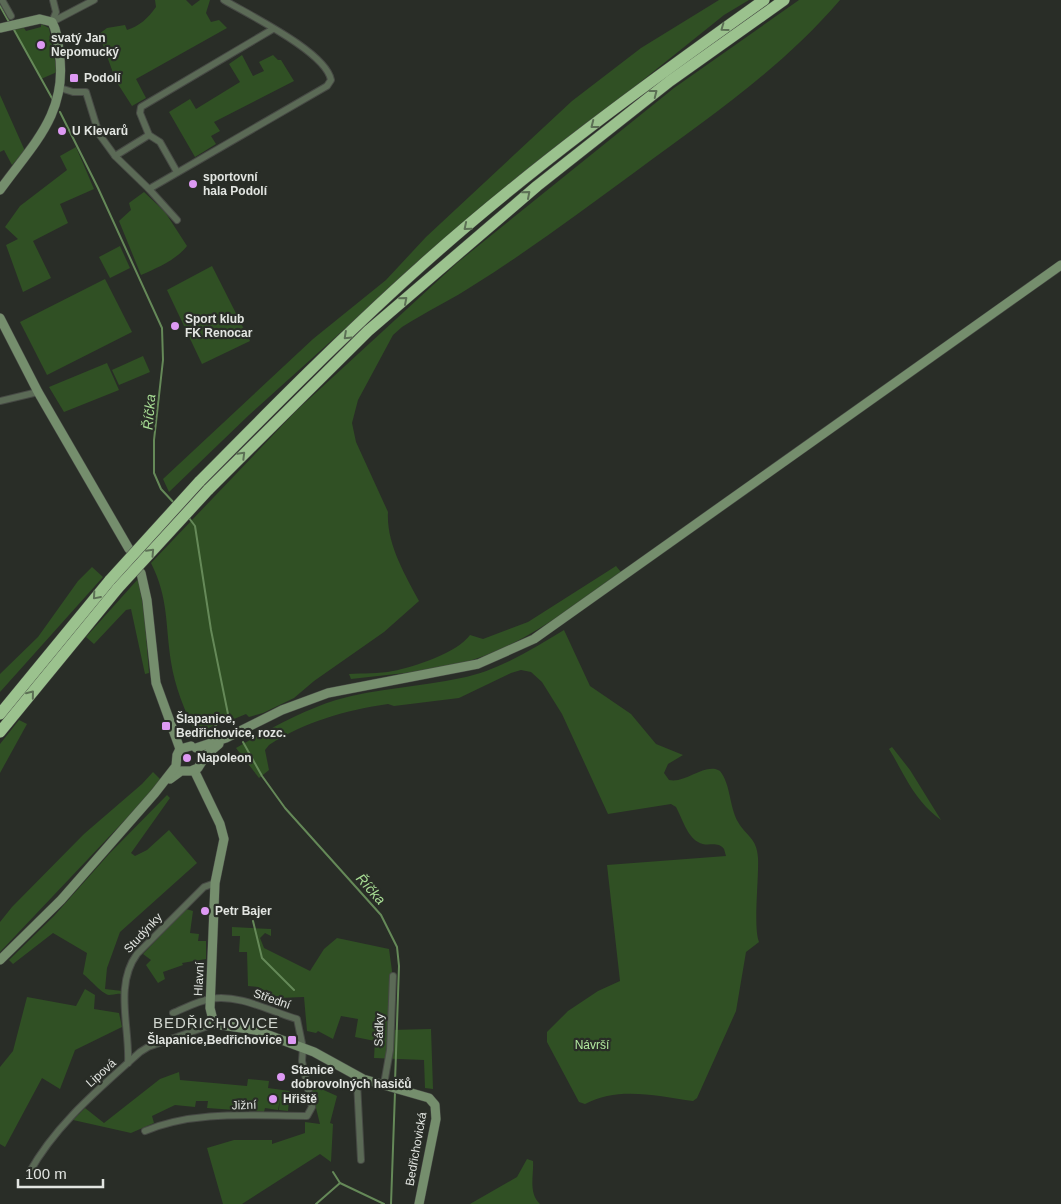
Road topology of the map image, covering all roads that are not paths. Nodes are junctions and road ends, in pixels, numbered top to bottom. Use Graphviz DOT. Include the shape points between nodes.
graph roads {
  1 [pos="2,0"];
  2 [pos="53,0"];
  3 [pos="94,0"];
  4 [pos="224,0"];
  5 [pos="764,0"];
  6 [pos="784,0"];
  7 [pos="13,20"];
  8 [pos="52,22"];
  9 [pos="2,27"];
  10 [pos="273,29"];
  11 [pos="60,88"];
  12 [pos="149,135"];
  13 [pos="115,156"];
  14 [pos="177,172"];
  15 [pos="149,189"];
  16 [pos="0,190"];
  17 [pos="177,220"];
  18 [pos="1061,265"];
  19 [pos="0,318"];
  20 [pos="38,392"];
  21 [pos="0,402"];
  22 [pos="129,548"];
  23 [pos="140,573"];
  24 [pos="114,584"];
  25 [pos="83,611"];
  26 [pos="0,703"];
  27 [pos="0,714"];
  28 [pos="172,722"];
  29 [pos="0,732"];
  30 [pos="226,738"];
  31 [pos="194,747"];
  32 [pos="180,749"];
  33 [pos="202,759"];
  34 [pos="177,762"];
  35 [pos="189,770"];
  36 [pos="155,793"];
  37 [pos="215,883"];
  38 [pos="0,960"];
  39 [pos="392,976"];
  40 [pos="210,999"];
  41 [pos="173,1013"];
  42 [pos="214,1024"];
  43 [pos="303,1048"];
  44 [pos="129,1049"];
  45 [pos="140,1052"];
  46 [pos="128,1063"];
  47 [pos="358,1077"];
  48 [pos="384,1084"];
  49 [pos="145,1132"];
  50 [pos="362,1160"];
  51 [pos="29,1173"];
  52 [pos="420,1204"];
  1 -- 7 [label="street"];
  2 -- 8 [label="street" via="56,12"];
  3 -- 8 [label="street"];
  4 -- 10 [label="street"];
  5 -- 24 [label="highway, one-way, bridge" via="660,74 422,266 296,384 199,482"];
  24 -- 6 [label="highway, one-way, bridge" via="368,331 536,186 670,81"];
  7 -- 8 [label="main road"];
  7 -- 9 [label="main road"];
  8 -- 11 [label="main road" via="62,66"];
  10 -- 12 [label="street" via="141,107"];
  10 -- 14 [label="street" via="298,43 324,65 332,80 327,86"];
  11 -- 13 [label="street" via="86,92 99,134"];
  11 -- 16 [label="main road" via="43,134"];
  12 -- 13 [label="street"];
  12 -- 14 [label="street" via="160,142"];
  13 -- 15 [label="street"];
  14 -- 15 [label="street"];
  15 -- 17 [label="street"];
  18 -- 30 [label="main road" via="534,639 478,664 328,693 282,710"];
  19 -- 20 [label="main road"];
  20 -- 21 [label="street"];
  20 -- 22 [label="main road"];
  23 -- 28 [label="main road" via="147,600 153,670"];
  24 -- 25 [label="highway, one-way"];
  29 -- 24 [label="highway, one-way"];
  25 -- 26 [label="highway"];
  25 -- 27 [label="highway"];
  28 -- 31 [label="main road"];
  28 -- 32 [label="main road"];
  30 -- 31 [label="main road"];
  30 -- 33 [label="main road"];
  31 -- 32 [label="main road"];
  31 -- 33 [label="main road"];
  32 -- 34 [label="main road"];
  33 -- 35 [label="main road" via="198,768"];
  34 -- 35 [label="main road"];
  34 -- 36 [label="main road"];
  35 -- 36 [label="main road" via="178,773"];
  35 -- 37 [label="main road, Hlavní" via="216,816 224,839"];
  36 -- 38 [label="main road" via="61,900"];
  37 -- 40 [label="main road, Hlavní"];
  37 -- 44 [label="street, Studýnky" via="204,887 129,964 124,1016"];
  39 -- 48 [label="street, Sádky" via="390,1050"];
  40 -- 41 [label="street"];
  40 -- 42 [label="main road, Hlavní"];
  40 -- 43 [label="street, Střední" via="252,1002 297,1019"];
  42 -- 43 [label="main road" via="255,1030"];
  42 -- 45 [label="street, Lipová"];
  43 -- 47 [label="main road"];
  43 -- 49 [label="street, Jižní" via="302,1060 312,1107 306,1116 187,1119"];
  44 -- 45 [label="street"];
  44 -- 46 [label="street, Studýnky"];
  45 -- 46 [label="street, Lipová"];
  46 -- 51 [label="street, Lipová" via="66,1120 41,1150"];
  47 -- 48 [label="main road"];
  47 -- 50 [label="street"];
  48 -- 52 [label="main road, Bedřichovická" via="422,1094 431,1099 436,1108"];
}
